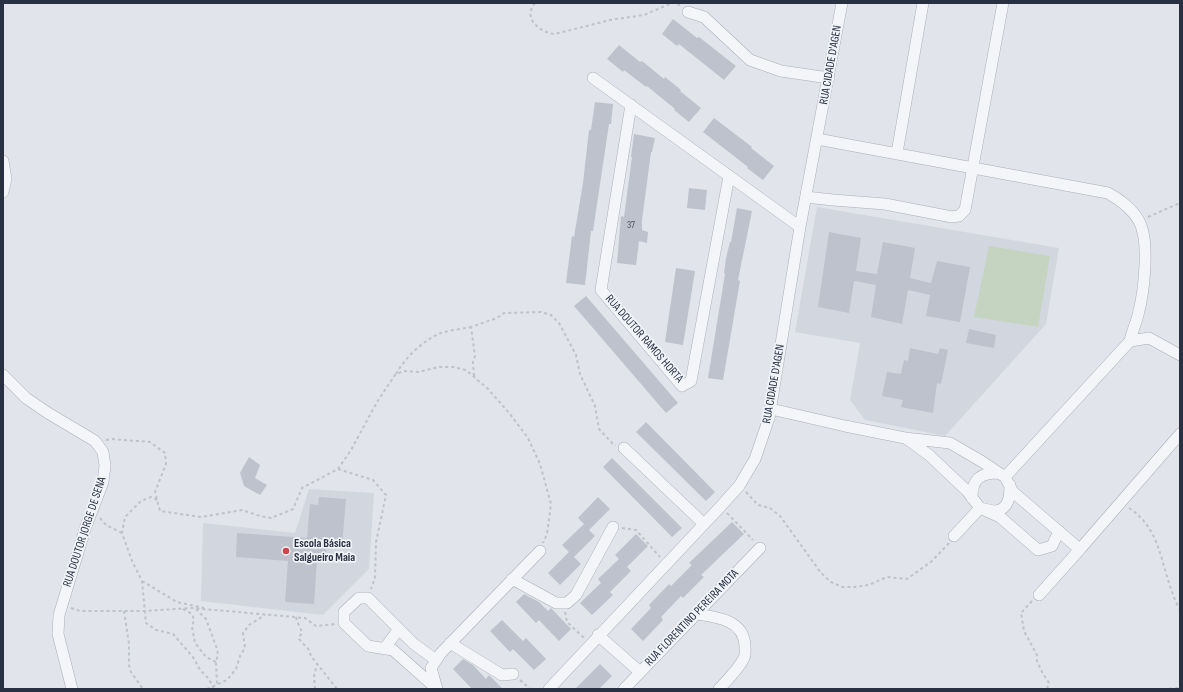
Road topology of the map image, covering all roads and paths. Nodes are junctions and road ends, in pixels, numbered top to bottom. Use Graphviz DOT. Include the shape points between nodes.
graph roads {
  1 [pos="535,3"];
  2 [pos="672,3"];
  3 [pos="842,3"];
  4 [pos="923,3"];
  5 [pos="1003,3"];
  6 [pos="688,12"];
  7 [pos="593,78"];
  8 [pos="829,78"];
  9 [pos="631,105"];
  10 [pos="817,139"];
  11 [pos="898,153"];
  12 [pos="3,161"];
  13 [pos="973,168"];
  14 [pos="730,176"];
  15 [pos="3,192"];
  16 [pos="806,197"];
  17 [pos="1180,203"];
  18 [pos="1140,221"];
  19 [pos="800,227"];
  20 [pos="472,327"];
  21 [pos="1130,341"];
  22 [pos="1180,355"];
  23 [pos="3,375"];
  24 [pos="395,375"];
  25 [pos="474,377"];
  26 [pos="770,409"];
  27 [pos="1180,434"];
  28 [pos="905,438"];
  29 [pos="95,442"];
  30 [pos="624,448"];
  31 [pos="338,469"];
  32 [pos="1004,478"];
  33 [pos="739,486"];
  34 [pos="972,498"];
  35 [pos="157,500"];
  36 [pos="1120,502"];
  37 [pos="94,504"];
  38 [pos="721,506"];
  39 [pos="980,508"];
  40 [pos="704,524"];
  41 [pos="613,527"];
  42 [pos="1059,531"];
  43 [pos="122,533"];
  44 [pos="954,536"];
  45 [pos="760,548"];
  46 [pos="1081,548"];
  47 [pos="540,551"];
  48 [pos="667,564"];
  49 [pos="512,579"];
  50 [pos="142,580"];
  51 [pos="1039,595"];
  52 [pos="368,598"];
  53 [pos="564,603"];
  54 [pos="62,606"];
  55 [pos="182,608"];
  56 [pos="195,608"];
  57 [pos="1180,609"];
  58 [pos="214,610"];
  59 [pos="124,611"];
  60 [pos="144,611"];
  61 [pos="266,614"];
  62 [pos="697,614"];
  63 [pos="296,617"];
  64 [pos="344,623"];
  65 [pos="398,629"];
  66 [pos="598,635"];
  67 [pos="450,643"];
  68 [pos="590,644"];
  69 [pos="384,649"];
  70 [pos="436,660"];
  71 [pos="216,662"];
  72 [pos="317,664"];
  73 [pos="640,672"];
  74 [pos="513,674"];
  75 [pos="217,685"];
  76 [pos="213,688"];
  77 [pos="1180,688"];
  78 [pos="72,689"];
  79 [pos="143,689"];
  80 [pos="208,689"];
  81 [pos="315,689"];
  82 [pos="337,689"];
  83 [pos="437,689"];
  84 [pos="530,689"];
  85 [pos="549,689"];
  86 [pos="624,689"];
  87 [pos="719,689"];
  88 [pos="1047,689"];
  89 [pos="1163,689"];
  1 -- 2 [label="path" via="530,14 534,24 546,33 555,34 610,20 644,15"];
  3 -- 8 [label="street, RUA CIDADE D'AGEN"];
  4 -- 11 [label="street"];
  5 -- 13 [label="street"];
  6 -- 8 [label="street" via="704,17 750,60 781,71"];
  7 -- 9 [label="street"];
  8 -- 10 [label="street, RUA CIDADE D'AGEN"];
  9 -- 14 [label="street"];
  9 -- 14 [label="street, RUA DOUTOR RAMOS HORTA" via="601,290 682,386 691,381"];
  10 -- 11 [label="street"];
  10 -- 16 [label="street, RUA CIDADE D'AGEN"];
  11 -- 13 [label="street"];
  12 -- 15 [label="street" via="6,179"];
  13 -- 16 [label="street" via="965,210 959,216 885,204"];
  13 -- 18 [label="street" via="1108,192 1122,201"];
  14 -- 19 [label="street"];
  16 -- 19 [label="street, RUA CIDADE D'AGEN"];
  17 -- 18 [label="path"];
  18 -- 21 [label="street" via="1145,245 1143,275 1138,314"];
  19 -- 26 [label="street, RUA CIDADE D'AGEN"];
  20 -- 24 [label="path" via="441,333 419,347"];
  20 -- 25 [label="path"];
  20 -- 30 [label="path" via="504,313 541,312 551,315 559,323 576,355 580,374 595,406 599,429 613,444"];
  21 -- 22 [label="street" via="1149,338"];
  21 -- 32 [label="street"];
  23 -- 29 [label="street" via="42,410"];
  24 -- 25 [label="path" via="403,371 419,372 453,366 466,370"];
  24 -- 31 [label="path"];
  25 -- 47 [label="path" via="510,414 528,438 540,464 551,504 547,534"];
  26 -- 28 [label="street"];
  26 -- 33 [label="street, RUA CIDADE D'AGEN" via="755,459"];
  27 -- 36 [label="street"];
  28 -- 32 [label="street" via="950,443"];
  28 -- 34 [label="street" via="929,455"];
  29 -- 35 [label="path" via="112,439 150,442 165,454 166,464 155,492"];
  29 -- 37 [label="street, RUA DOUTOR JORGE DE SENA" via="103,452 105,466 103,482"];
  30 -- 40 [label="street"];
  31 -- 35 [label="path" via="302,488 293,509 271,518 242,510 201,517 160,511"];
  31 -- 52 [label="path" via="373,480 386,495 376,542 375,578"];
  32 -- 34 [label="street" via="987,473 978,479 972,488"];
  32 -- 39 [label="street" via="1009,500 1004,507 996,510"];
  32 -- 42 [label="street" via="1013,492"];
  33 -- 38 [label="street, RUA CIDADE D'AGEN"];
  33 -- 44 [label="path" via="758,505 770,508 780,516 821,573 830,582 842,587 869,585 886,577 907,579 932,561"];
  34 -- 39 [label="street"];
  35 -- 43 [label="path" via="151,496 141,501 125,518"];
  36 -- 46 [label="street"];
  36 -- 57 [label="path" via="1137,514 1154,534 1176,604"];
  37 -- 43 [label="path" via="96,514 106,525"];
  37 -- 54 [label="street, RUA DOUTOR JORGE DE SENA"];
  38 -- 40 [label="street, RUA CIDADE D'AGEN"];
  38 -- 45 [label="path"];
  39 -- 42 [label="street" via="1000,517 1038,550 1052,546"];
  39 -- 44 [label="street"];
  40 -- 48 [label="street, RUA CIDADE D'AGEN"];
  41 -- 48 [label="path" via="636,530"];
  41 -- 53 [label="street" via="576,595"];
  42 -- 46 [label="street"];
  43 -- 50 [label="path"];
  45 -- 62 [label="street, RUA FLORENTINO PEREIRA MOTA"];
  46 -- 51 [label="street"];
  47 -- 49 [label="street"];
  48 -- 66 [label="street, RUA CIDADE D'AGEN"];
  49 -- 53 [label="street" via="556,603"];
  49 -- 67 [label="street"];
  50 -- 58 [label="path" via="177,602"];
  50 -- 60 [label="path"];
  51 -- 88 [label="path" via="1021,613 1024,631 1049,683"];
  52 -- 64 [label="street" via="359,598 344,612"];
  52 -- 65 [label="street"];
  53 -- 68 [label="path" via="567,622"];
  54 -- 59 [label="path" via="80,611"];
  54 -- 78 [label="street, RUA DOUTOR JORGE DE SENA" via="58,634"];
  55 -- 56 [label="path"];
  55 -- 60 [label="path"];
  55 -- 71 [label="path" via="192,614 195,643 206,656"];
  56 -- 58 [label="path"];
  56 -- 71 [label="path" via="206,619 218,654"];
  58 -- 61 [label="path"];
  59 -- 60 [label="path"];
  59 -- 79 [label="path" via="129,665"];
  60 -- 76 [label="path" via="146,624 156,630 173,634 193,657"];
  61 -- 63 [label="path"];
  61 -- 75 [label="path" via="249,625 243,633 245,648 236,669 227,680"];
  62 -- 73 [label="street, RUA FLORENTINO PEREIRA MOTA"];
  62 -- 87 [label="street" via="719,617 733,623 744,638 745,656 736,672"];
  63 -- 64 [label="path" via="305,618 316,626"];
  63 -- 72 [label="path" via="302,630 299,640"];
  64 -- 69 [label="street" via="368,646"];
  65 -- 69 [label="street"];
  65 -- 70 [label="street"];
  66 -- 68 [label="street, RUA CIDADE D'AGEN"];
  66 -- 73 [label="street"];
  67 -- 70 [label="street"];
  67 -- 74 [label="street" via="502,674"];
  68 -- 85 [label="street, RUA CIDADE D'AGEN"];
  69 -- 83 [label="street" via="393,650"];
  70 -- 83 [label="street" via="431,668"];
  71 -- 75 [label="path"];
  72 -- 81 [label="path" via="314,676"];
  72 -- 82 [label="path"];
  73 -- 86 [label="street, RUA FLORENTINO PEREIRA MOTA"];
  74 -- 84 [label="path"];
  75 -- 76 [label="path"];
  76 -- 80 [label="path"];
  77 -- 89 [label="path"];
}
